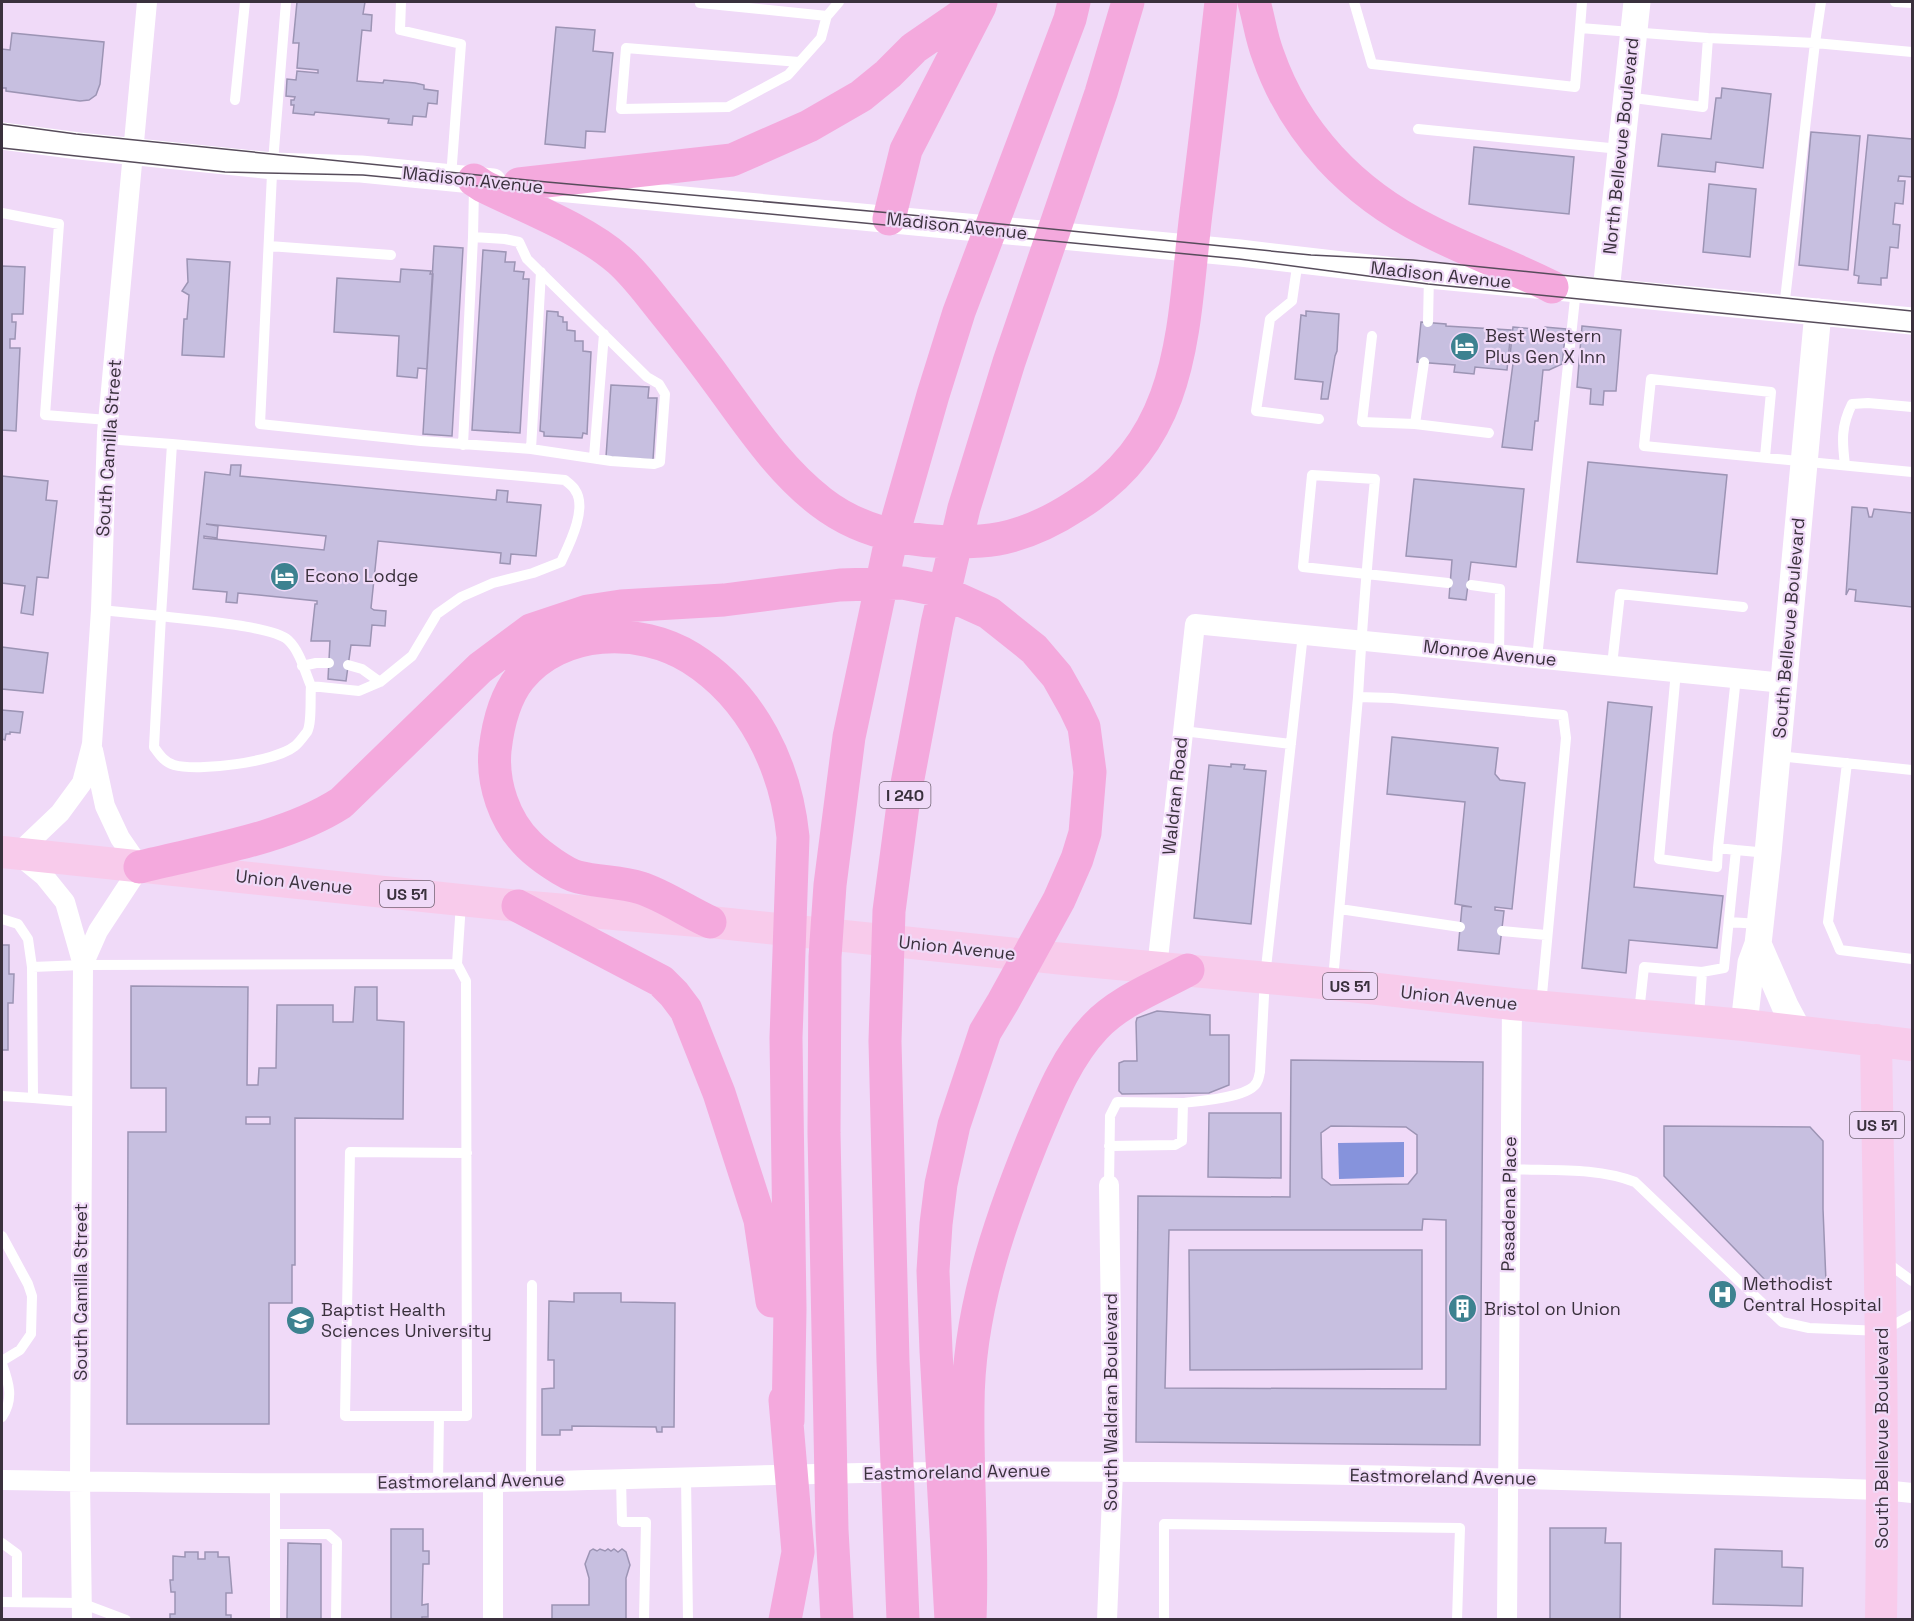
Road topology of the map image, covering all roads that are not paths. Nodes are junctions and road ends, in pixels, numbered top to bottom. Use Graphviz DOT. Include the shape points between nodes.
graph roads {
  1 [pos="147,2"];
  2 [pos="245,2"];
  3 [pos="286,2"];
  4 [pos="401,2"];
  5 [pos="700,2"];
  6 [pos="839,2"];
  7 [pos="981,2"];
  8 [pos="1074,2"];
  9 [pos="1128,2"];
  10 [pos="1221,2"];
  11 [pos="1254,2"];
  12 [pos="1354,2"];
  13 [pos="1582,2"];
  14 [pos="1637,2"];
  15 [pos="1821,2"];
  16 [pos="1895,2"];
  17 [pos="1912,3"];
  18 [pos="827,15"];
  19 [pos="1580,28"];
  20 [pos="1634,32"];
  21 [pos="1708,38"];
  22 [pos="1815,43"];
  23 [pos="1912,52"];
  24 [pos="799,62"];
  25 [pos="1626,97"];
  26 [pos="235,100"];
  27 [pos="1418,129"];
  28 [pos="2,136"];
  29 [pos="1620,149"];
  30 [pos="134,152"];
  31 [pos="273,166"];
  32 [pos="462,179"];
  33 [pos="519,184"];
  34 [pos="2,213"];
  35 [pos="889,219"];
  36 [pos="473,237"];
  37 [pos="269,246"];
  38 [pos="391,255"];
  39 [pos="1298,260"];
  40 [pos="541,272"];
  41 [pos="1429,275"];
  42 [pos="1564,288"];
  43 [pos="1606,291"];
  44 [pos="1784,308"];
  45 [pos="1818,312"];
  46 [pos="1912,321"];
  47 [pos="1428,322"];
  48 [pos="604,334"];
  49 [pos="1372,336"];
  50 [pos="1424,362"];
  51 [pos="1912,407"];
  52 [pos="1319,419"];
  53 [pos="1415,424"];
  54 [pos="107,430"];
  55 [pos="1489,433"];
  56 [pos="172,444"];
  57 [pos="463,445"];
  58 [pos="531,449"];
  59 [pos="594,457"];
  60 [pos="1765,458"];
  61 [pos="1804,461"];
  62 [pos="1845,465"];
  63 [pos="1912,472"];
  64 [pos="1366,574"];
  65 [pos="1448,583"];
  66 [pos="1471,585"];
  67 [pos="1743,607"];
  68 [pos="101,610"];
  69 [pos="161,616"];
  70 [pos="1195,624"];
  71 [pos="1303,634"];
  72 [pos="1361,639"];
  73 [pos="1499,653"];
  74 [pos="1537,658"];
  75 [pos="329,663"];
  76 [pos="348,665"];
  77 [pos="1612,665"];
  78 [pos="302,666"];
  79 [pos="1676,671"];
  80 [pos="1736,677"];
  81 [pos="380,682"];
  82 [pos="1784,682"];
  83 [pos="311,686"];
  84 [pos="1358,697"];
  85 [pos="1183,731"];
  86 [pos="92,744"];
  87 [pos="1291,744"];
  88 [pos="1777,756"];
  89 [pos="1847,763"];
  90 [pos="1912,770"];
  91 [pos="1718,848"];
  92 [pos="1736,850"];
  93 [pos="9,853"];
  94 [pos="1768,853"];
  95 [pos="140,867"];
  96 [pos="461,900"];
  97 [pos="518,906"];
  98 [pos="1340,909"];
  99 [pos="2,919"];
  100 [pos="710,922"];
  101 [pos="1729,922"];
  102 [pos="1460,927"];
  103 [pos="1502,931"];
  104 [pos="1759,934"];
  105 [pos="1546,935"];
  106 [pos="1912,959"];
  107 [pos="457,964"];
  108 [pos="83,965"];
  109 [pos="32,967"];
  110 [pos="1172,969"];
  111 [pos="1702,972"];
  112 [pos="1265,977"];
  113 [pos="1333,984"];
  114 [pos="1526,1005"];
  115 [pos="1638,1016"];
  116 [pos="1698,1021"];
  117 [pos="1744,1025"];
  118 [pos="1799,1032"];
  119 [pos="1876,1040"];
  120 [pos="1912,1045"];
  121 [pos="2,1096"];
  122 [pos="33,1098"];
  123 [pos="82,1102"];
  124 [pos="1183,1103"];
  125 [pos="1109,1146"];
  126 [pos="467,1153"];
  127 [pos="1509,1169"];
  128 [pos="1109,1185"];
  129 [pos="2,1236"];
  130 [pos="1880,1257"];
  131 [pos="1912,1281"];
  132 [pos="532,1285"];
  133 [pos="1912,1315"];
  134 [pos="1882,1331"];
  135 [pos="2,1363"];
  136 [pos="439,1416"];
  137 [pos="2,1417"];
  138 [pos="788,1421"];
  139 [pos="1113,1472"];
  140 [pos="686,1477"];
  141 [pos="621,1478"];
  142 [pos="1507,1478"];
  143 [pos="2,1480"];
  144 [pos="80,1481"];
  145 [pos="531,1481"];
  146 [pos="493,1482"];
  147 [pos="275,1483"];
  148 [pos="438,1483"];
  149 [pos="1898,1491"];
  150 [pos="832,1530"];
  151 [pos="275,1534"];
  152 [pos="2,1543"];
  153 [pos="2,1602"];
  154 [pos="17,1602"];
  155 [pos="82,1611"];
  156 [pos="126,1620"];
  157 [pos="275,1620"];
  158 [pos="336,1620"];
  159 [pos="493,1620"];
  160 [pos="644,1620"];
  161 [pos="688,1620"];
  162 [pos="785,1620"];
  163 [pos="817,1620"];
  164 [pos="837,1620"];
  165 [pos="903,1620"];
  166 [pos="951,1620"];
  167 [pos="970,1620"];
  168 [pos="1107,1620"];
  169 [pos="1164,1620"];
  170 [pos="1457,1620"];
  171 [pos="1507,1620"];
  172 [pos="1881,1620"];
  1 -- 30 [label="street, South Camilla Street"];
  2 -- 26 [label="lane"];
  3 -- 31 [label="lane"];
  4 -- 32 [label="lane" via="400,30 461,44"];
  5 -- 18 [label="lane"];
  6 -- 18 [label="lane"];
  7 -- 33 [label="highway" via="914,48 861,96 809,126 732,160"];
  7 -- 35 [label="highway" via="906,150"];
  8 -- 150 [label="highway" via="959,312 933,394 889,549 849,737 825,957 824,1133"];
  9 -- 165 [label="highway, I 240" via="964,508 937,624 903,805 889,911 885,1041"];
  10 -- 32 [label="highway" via="1179,354 1161,411 1132,459 1090,497 1038,527 993,541 938,543 890,535 822,503 771,454 695,350 619,260 590,238"];
  11 -- 42 [label="highway" via="1268,55 1285,95 1309,134 1340,170 1366,193 1428,231"];
  12 -- 19 [label="lane" via="1372,64 1575,87"];
  13 -- 19 [label="lane"];
  14 -- 20 [label="street, North Bellevue Boulevard"];
  15 -- 22 [label="lane"];
  16 -- 17 [label="lane"];
  18 -- 24 [label="lane" via="821,38"];
  19 -- 20 [label="lane"];
  20 -- 21 [label="lane"];
  20 -- 25 [label="street, North Bellevue Boulevard"];
  21 -- 22 [label="lane"];
  21 -- 25 [label="lane" via="1703,107"];
  22 -- 23 [label="lane"];
  22 -- 44 [label="lane"];
  24 -- 24 [label="lane" via="788,75 728,107 621,109 626,48"];
  25 -- 29 [label="street, North Bellevue Boulevard"];
  27 -- 29 [label="lane"];
  28 -- 30 [label="street, Madison Avenue"];
  29 -- 43 [label="street, North Bellevue Boulevard"];
  30 -- 31 [label="street, Madison Avenue"];
  30 -- 54 [label="street, South Camilla Street"];
  31 -- 32 [label="street, Madison Avenue" via="361,169"];
  31 -- 37 [label="lane"];
  32 -- 33 [label="street, Madison Avenue"];
  32 -- 36 [label="lane"];
  33 -- 35 [label="street, Madison Avenue"];
  34 -- 54 [label="lane" via="58,224 45,415"];
  35 -- 39 [label="street, Madison Avenue"];
  36 -- 40 [label="lane" via="505,238 519,243"];
  36 -- 57 [label="lane"];
  37 -- 38 [label="lane"];
  37 -- 57 [label="lane" via="260,424"];
  39 -- 41 [label="street, Madison Avenue"];
  39 -- 52 [label="lane" via="1292,301 1270,319 1256,411"];
  40 -- 48 [label="lane"];
  40 -- 58 [label="lane"];
  41 -- 42 [label="street, Madison Avenue"];
  41 -- 47 [label="lane"];
  42 -- 43 [label="street, Madison Avenue"];
  42 -- 74 [label="lane"];
  43 -- 44 [label="street, Madison Avenue"];
  44 -- 45 [label="street, Madison Avenue"];
  45 -- 46 [label="street, Madison Avenue"];
  45 -- 61 [label="street, South Bellevue Boulevard"];
  48 -- 59 [label="lane"];
  48 -- 59 [label="lane" via="665,394 660,462"];
  49 -- 53 [label="lane" via="1362,422"];
  50 -- 53 [label="lane"];
  51 -- 62 [label="lane" via="1852,404 1844,420"];
  53 -- 55 [label="lane"];
  54 -- 56 [label="lane"];
  54 -- 68 [label="street, South Camilla Street"];
  56 -- 69 [label="lane"];
  56 -- 81 [label="lane" via="565,480 575,490 580,502 577,521 561,562 461,597 437,614 412,656"];
  57 -- 58 [label="lane"];
  58 -- 59 [label="lane"];
  60 -- 60 [label="lane" via="1644,446 1651,379 1771,392"];
  60 -- 61 [label="lane"];
  61 -- 62 [label="lane"];
  61 -- 82 [label="street, South Bellevue Boulevard"];
  62 -- 63 [label="lane"];
  64 -- 64 [label="lane" via="1375,479 1312,475 1303,567"];
  64 -- 65 [label="lane"];
  64 -- 72 [label="lane"];
  66 -- 73 [label="lane" via="1500,589"];
  67 -- 77 [label="lane" via="1620,594"];
  68 -- 69 [label="lane"];
  68 -- 86 [label="street, South Camilla Street"];
  69 -- 78 [label="lane" via="263,630 287,639"];
  69 -- 83 [label="lane" via="154,747 172,765 212,767 256,762 294,747 309,729"];
  70 -- 71 [label="street, Monroe Avenue"];
  70 -- 85 [label="street, Waldran Road"];
  71 -- 72 [label="street, Monroe Avenue"];
  71 -- 87 [label="lane"];
  72 -- 73 [label="street, Monroe Avenue"];
  72 -- 84 [label="lane"];
  73 -- 74 [label="street, Monroe Avenue"];
  74 -- 77 [label="street, Monroe Avenue"];
  75 -- 78 [label="lane"];
  76 -- 81 [label="lane" via="362,669"];
  77 -- 79 [label="street, Monroe Avenue"];
  78 -- 83 [label="lane"];
  79 -- 80 [label="street, Monroe Avenue"];
  79 -- 91 [label="lane" via="1659,859 1716,867"];
  80 -- 82 [label="street, Monroe Avenue"];
  80 -- 91 [label="lane"];
  81 -- 83 [label="lane" via="359,691"];
  82 -- 88 [label="street, South Bellevue Boulevard"];
  84 -- 98 [label="lane"];
  84 -- 105 [label="lane" via="1563,715 1566,738"];
  85 -- 87 [label="lane"];
  85 -- 110 [label="street, Waldran Road"];
  86 -- 93 [label="street, South Camilla Street" via="82,783 60,813"];
  86 -- 95 [label="street, South Camilla Street" via="105,806"];
  87 -- 112 [label="lane"];
  88 -- 89 [label="lane"];
  88 -- 94 [label="street, South Bellevue Boulevard"];
  89 -- 90 [label="lane"];
  89 -- 106 [label="lane" via="1828,922 1840,950"];
  91 -- 92 [label="lane"];
  92 -- 94 [label="lane"];
  92 -- 101 [label="lane"];
  93 -- 95 [label="main road, Union Avenue / US 51"];
  93 -- 108 [label="street, South Camilla Street" via="45,876 65,902"];
  94 -- 104 [label="street, South Bellevue Boulevard"];
  95 -- 96 [label="main road, Union Avenue / US 51"];
  95 -- 108 [label="street, South Camilla Street" via="98,931"];
  95 -- 166 [label="highway" via="266,835 319,817 341,803 480,668 531,630 588,611 724,600 840,585 903,583 938,590 989,613 1034,649 1057,676 1084,727 1090,772 1085,833 1059,900 985,1032 954,1125 941,1184 933,1271"];
  96 -- 97 [label="main road, Union Avenue / US 51"];
  96 -- 107 [label="lane"];
  97 -- 100 [label="main road, Union Avenue / US 51"];
  97 -- 138 [label="highway" via="661,981 686,1011 719,1093 760,1220"];
  98 -- 102 [label="lane"];
  98 -- 113 [label="lane"];
  99 -- 109 [label="lane" via="18,924 28,939"];
  100 -- 110 [label="main road, Union Avenue / US 51"];
  100 -- 138 [label="highway" via="642,888 576,877 528,844 512,824 496,782 494,760 500,716 521,677 546,655 594,636 646,639 690,657 748,712 765,738 784,789 793,837 786,1038"];
  101 -- 104 [label="lane"];
  101 -- 111 [label="lane" via="1724,968"];
  103 -- 105 [label="lane"];
  104 -- 117 [label="street, South Bellevue Boulevard" via="1751,963"];
  104 -- 118 [label="street, South Bellevue Boulevard" via="1785,1006"];
  105 -- 114 [label="lane"];
  107 -- 108 [label="lane"];
  107 -- 126 [label="lane" via="466,981"];
  108 -- 109 [label="lane"];
  108 -- 123 [label="street, South Camilla Street"];
  109 -- 122 [label="lane"];
  110 -- 112 [label="main road, Union Avenue / US 51"];
  110 -- 167 [label="highway" via="1111,1013 1072,1056 1042,1117 988,1265 971,1354 968,1404"];
  111 -- 115 [label="lane" via="1644,967"];
  111 -- 116 [label="lane"];
  112 -- 113 [label="main road, Union Avenue / US 51"];
  112 -- 124 [label="lane" via="1257,1083 1248,1091"];
  113 -- 114 [label="main road, Union Avenue / US 51"];
  114 -- 115 [label="main road, Union Avenue / US 51"];
  114 -- 127 [label="street, Pasadena Place"];
  115 -- 116 [label="main road, Union Avenue / US 51"];
  116 -- 117 [label="main road, Union Avenue / US 51"];
  117 -- 118 [label="main road, Union Avenue / US 51"];
  118 -- 119 [label="main road, Union Avenue / US 51"];
  119 -- 120 [label="main road, Union Avenue"];
  119 -- 130 [label="main road, South Bellevue Boulevard / US 51"];
  121 -- 122 [label="lane"];
  122 -- 123 [label="lane"];
  123 -- 144 [label="street, South Camilla Street"];
  124 -- 125 [label="lane" via="1117,1102 1110,1116"];
  124 -- 125 [label="lane" via="1182,1142"];
  125 -- 128 [label="lane"];
  126 -- 136 [label="lane" via="467,1416"];
  126 -- 136 [label="lane" via="350,1152 345,1416"];
  127 -- 134 [label="lane" via="1592,1172 1635,1182 1782,1322 1809,1328"];
  127 -- 142 [label="street, Pasadena Place"];
  128 -- 139 [label="street, South Waldran Boulevard"];
  129 -- 135 [label="lane" via="32,1296 31,1334 20,1350"];
  130 -- 131 [label="lane"];
  130 -- 134 [label="main road, South Bellevue Boulevard / US 51"];
  132 -- 145 [label="lane"];
  133 -- 134 [label="lane"];
  134 -- 149 [label="main road, South Bellevue Boulevard / US 51"];
  135 -- 137 [label="lane" via="10,1384 8,1408"];
  136 -- 148 [label="lane"];
  138 -- 162 [label="highway" via="798,1552"];
  139 -- 140 [label="street, Eastmoreland Avenue"];
  139 -- 142 [label="street, Eastmoreland Avenue"];
  139 -- 168 [label="street, South Waldran Boulevard"];
  140 -- 141 [label="street, Eastmoreland Avenue"];
  140 -- 161 [label="lane"];
  141 -- 145 [label="street, Eastmoreland Avenue"];
  141 -- 160 [label="lane" via="622,1522 646,1522"];
  142 -- 149 [label="street, Eastmoreland Avenue"];
  142 -- 171 [label="street, Pasadena Place"];
  143 -- 144 [label="street, Eastmoreland Avenue"];
  144 -- 147 [label="street, Eastmoreland Avenue"];
  144 -- 155 [label="street, South Camilla Street"];
  145 -- 146 [label="street, Eastmoreland Avenue"];
  146 -- 148 [label="street, Eastmoreland Avenue"];
  146 -- 159 [label="street"];
  147 -- 148 [label="street, Eastmoreland Avenue"];
  147 -- 151 [label="lane"];
  149 -- 172 [label="main road, South Bellevue Boulevard / US 51"];
  150 -- 163 [label="highway"];
  150 -- 164 [label="highway"];
  151 -- 157 [label="lane"];
  151 -- 158 [label="lane" via="328,1534 337,1542"];
  152 -- 154 [label="lane" via="17,1554"];
  153 -- 154 [label="lane"];
  154 -- 155 [label="lane"];
  155 -- 156 [label="lane"];
  169 -- 170 [label="lane" via="1164,1524 1460,1528"];
}
